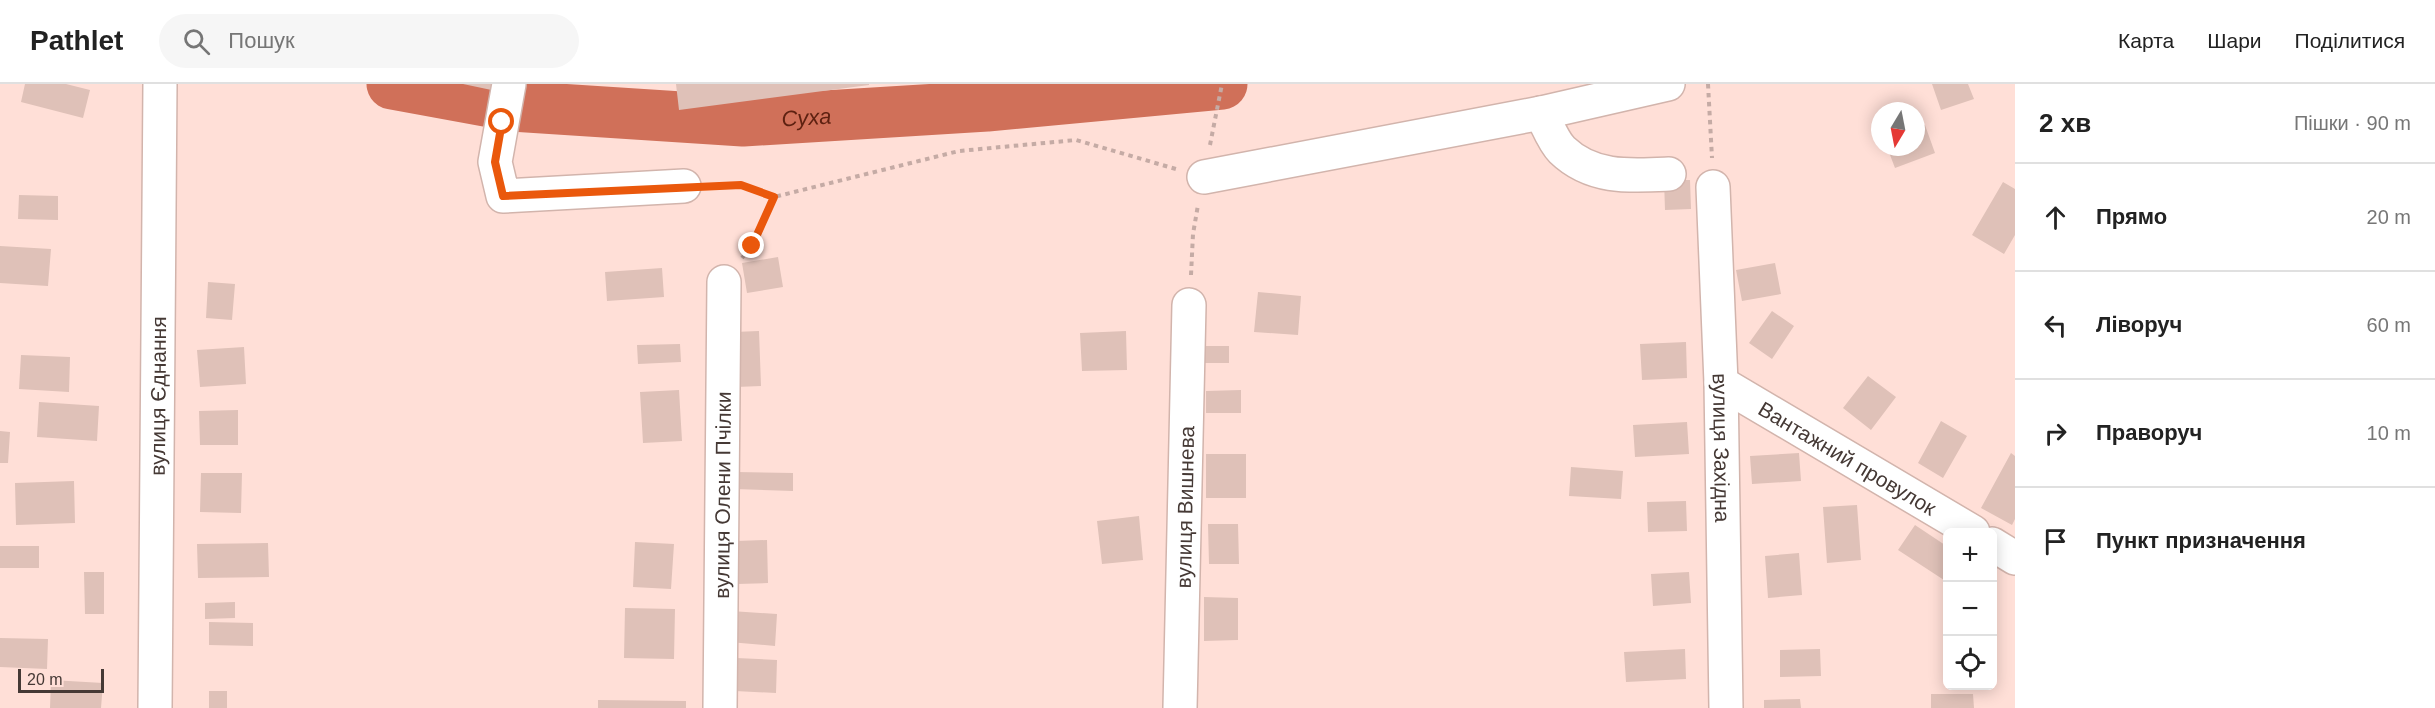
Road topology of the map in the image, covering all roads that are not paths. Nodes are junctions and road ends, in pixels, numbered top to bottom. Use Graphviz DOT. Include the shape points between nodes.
graph roads {
  1 [pos="160,84"];
  2 [pos="1668,84"];
  3 [pos="506,100"];
  4 [pos="1541,113"];
  5 [pos="1669,174"];
  6 [pos="1204,177"];
  7 [pos="684,186"];
  8 [pos="1713,187"];
  9 [pos="724,282"];
  10 [pos="1189,305"];
  11 [pos="1721,383"];
  12 [pos="1966,528"];
  13 [pos="1997,547"];
  14 [pos="2015,558"];
  15 [pos="155,708"];
  16 [pos="720,708"];
  17 [pos="1180,708"];
  18 [pos="1726,708"];
  1 -- 15 [label="street, вулиця Єднання"];
  2 -- 4 [label="street"];
  3 -- 7 [label="street" via="495,162 503,196"];
  4 -- 5 [label="street" via="1561,150 1592,171 1626,177"];
  4 -- 6 [label="street"];
  8 -- 11 [label="street, вулиця Західна"];
  9 -- 16 [label="street, вулиця Олени Пчілки"];
  10 -- 17 [label="street, вулиця Вишнева"];
  11 -- 12 [label="street, Вантажний провулок"];
  11 -- 18 [label="street, вулиця Західна"];
  13 -- 14 [label="street"];
}
